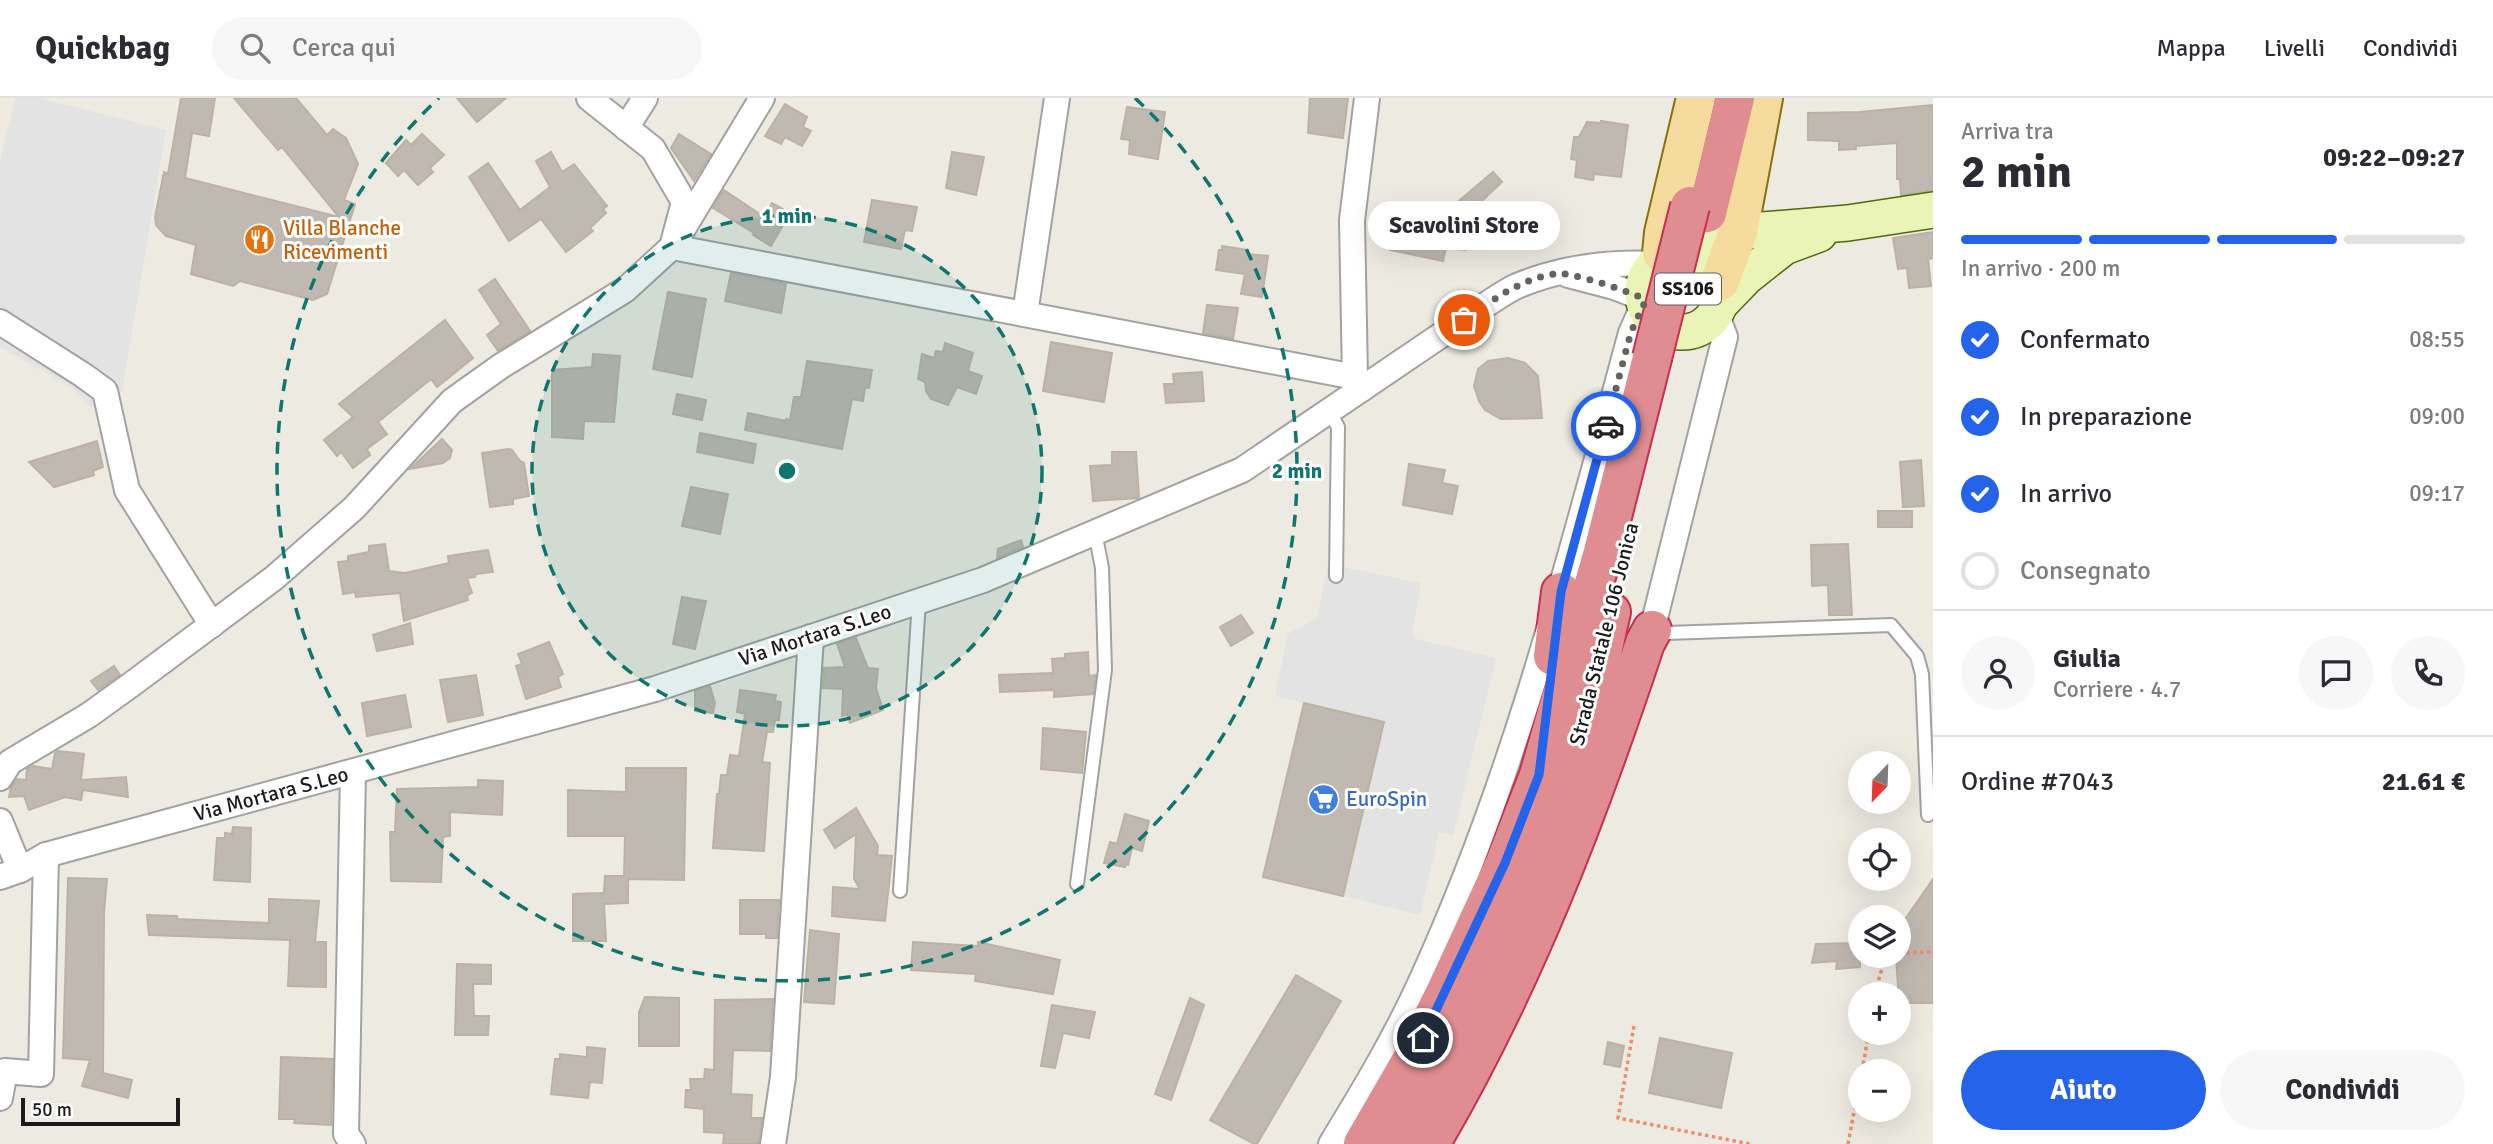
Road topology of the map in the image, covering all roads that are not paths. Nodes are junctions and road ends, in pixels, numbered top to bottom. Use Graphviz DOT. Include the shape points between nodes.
graph roads {
  1 [pos="589,98"];
  2 [pos="645,98"];
  3 [pos="762,98"];
  4 [pos="1057,98"];
  5 [pos="1367,98"];
  6 [pos="1696,98"];
  7 [pos="1718,98"];
  8 [pos="1735,98"];
  9 [pos="1763,98"];
  10 [pos="626,128"];
  11 [pos="1933,210"];
  12 [pos="1711,217"];
  13 [pos="1848,223"];
  14 [pos="672,247"];
  15 [pos="1658,262"];
  16 [pos="1557,273"];
  17 [pos="1713,289"];
  18 [pos="1644,301"];
  19 [pos="1025,314"];
  20 [pos="0,322"];
  21 [pos="1661,361"];
  22 [pos="1358,383"];
  23 [pos="1329,411"];
  24 [pos="1095,532"];
  25 [pos="1336,576"];
  26 [pos="1561,592"];
  27 [pos="919,601"];
  28 [pos="212,625"];
  29 [pos="1652,630"];
  30 [pos="811,637"];
  31 [pos="353,772"];
  32 [pos="1539,775"];
  33 [pos="0,778"];
  34 [pos="1928,815"];
  35 [pos="0,821"];
  36 [pos="46,855"];
  37 [pos="10,874"];
  38 [pos="1077,884"];
  39 [pos="900,891"];
  40 [pos="0,1098"];
  41 [pos="353,1144"];
  42 [pos="773,1144"];
  43 [pos="1331,1144"];
  44 [pos="1363,1144"];
  45 [pos="1399,1144"];
  46 [pos="1430,1144"];
  1 -- 10 [label="street"];
  2 -- 10 [label="street"];
  3 -- 14 [label="street"];
  4 -- 19 [label="street"];
  5 -- 22 [label="street" via="1352,220"];
  6 -- 15 [label="main road"];
  7 -- 12 [label="highway, Strada Statale 106 Jonica / SS106"];
  8 -- 12 [label="highway, Strada Statale 106 Jonica / SS106"];
  9 -- 12 [label="main road"];
  10 -- 14 [label="street" via="653,149 684,202"];
  11 -- 13 [label="street"];
  12 -- 13 [label="street"];
  12 -- 17 [label="main road"];
  12 -- 21 [label="highway, Strada Statale 106 Jonica / SS106"];
  13 -- 17 [label="street" via="1784,247 1746,277"];
  14 -- 19 [label="street"];
  14 -- 28 [label="street" via="625,290 452,401 354,508"];
  15 -- 16 [label="street, Via Mortara S.Leo" via="1623,262"];
  15 -- 17 [label="street" via="1683,254"];
  15 -- 18 [label="street" via="1645,280"];
  16 -- 18 [label="street" via="1614,287"];
  16 -- 22 [label="street, Via Mortara S.Leo" via="1516,287"];
  17 -- 18 [label="street" via="1712,320 1696,330 1678,332 1660,326"];
  17 -- 29 [label="street" via="1724,337"];
  18 -- 26 [label="street" via="1631,332"];
  19 -- 22 [label="street"];
  20 -- 28 [label="street" via="105,391 127,490"];
  21 -- 32 [label="highway, Strada Statale 106 Jonica / SS106"];
  21 -- 45 [label="highway, Strada Statale 106 Jonica / SS106" via="1582,734 1531,876 1450,1051"];
  22 -- 23 [label="street, Via Mortara S.Leo"];
  23 -- 24 [label="street, Via Mortara S.Leo" via="1242,470"];
  23 -- 25 [label="lane" via="1338,427"];
  24 -- 27 [label="street, Via Mortara S.Leo" via="983,580"];
  24 -- 38 [label="lane" via="1105,670"];
  26 -- 32 [label="highway"];
  26 -- 43 [label="street" via="1507,762 1452,910 1389,1045"];
  27 -- 30 [label="street, Via Mortara S.Leo"];
  27 -- 39 [label="lane"];
  28 -- 33 [label="street" via="89,715 10,762"];
  29 -- 34 [label="lane" via="1891,625 1917,656 1922,674"];
  29 -- 46 [label="highway" via="1524,964"];
  30 -- 31 [label="street, Via Mortara S.Leo" via="655,689"];
  30 -- 42 [label="street" via="783,1077"];
  31 -- 36 [label="street, Via Mortara S.Leo"];
  31 -- 41 [label="street" via="346,1134"];
  32 -- 44 [label="highway, Strada Statale 106 Jonica / SS106" via="1505,863 1446,991"];
  35 -- 37 [label="street, Via Mortara S.Leo"];
  36 -- 37 [label="street, Via Mortara S.Leo"];
  36 -- 40 [label="street" via="41,1074 5,1071"];
}
